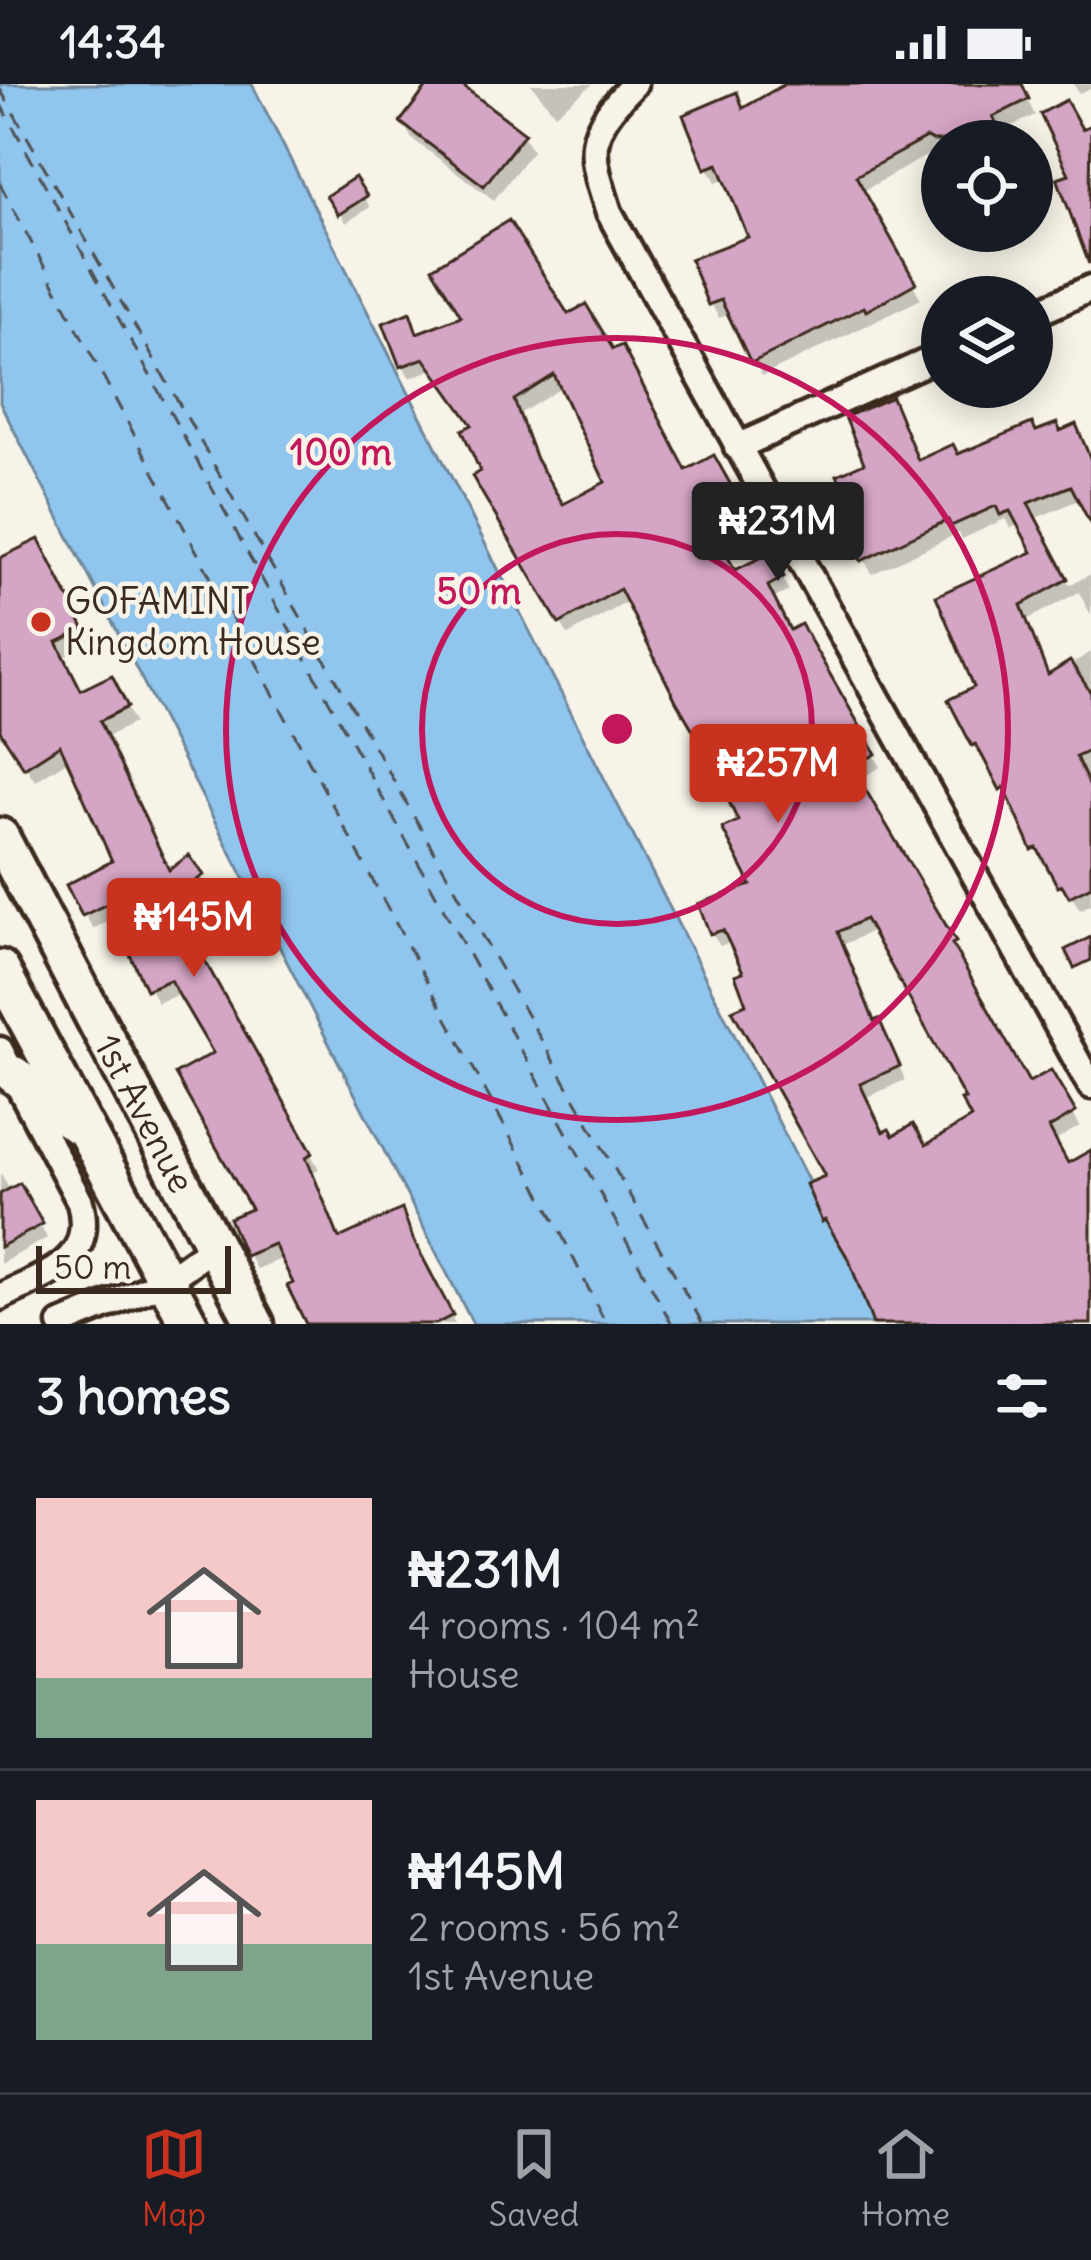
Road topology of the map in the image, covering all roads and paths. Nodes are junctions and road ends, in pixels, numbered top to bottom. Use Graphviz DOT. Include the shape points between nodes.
graph roads {
  1 [pos="634,84"];
  2 [pos="1091,289"];
  3 [pos="1053,306"];
  4 [pos="921,364"];
  5 [pos="737,447"];
  6 [pos="0,837"];
  7 [pos="0,968"];
  8 [pos="7,1063"];
  9 [pos="1091,1086"];
  10 [pos="88,1134"];
  11 [pos="214,1246"];
  12 [pos="166,1281"];
  13 [pos="0,1297"];
  14 [pos="62,1324"];
  15 [pos="189,1324"];
  16 [pos="255,1324"];
  1 -- 5 [label="street" via="605,114 592,160 609,212"];
  2 -- 3 [label="street"];
  4 -- 5 [label="street"];
  5 -- 9 [label="street"];
  6 -- 11 [label="main road, 1st Avenue"];
  7 -- 10 [label="main road, 1st Avenue"];
  8 -- 10 [label="main road"];
  8 -- 13 [label="street" via="86,1226 70,1262"];
  10 -- 12 [label="main road, 1st Avenue"];
  11 -- 12 [label="street"];
  11 -- 16 [label="main road, 1st Avenue"];
  12 -- 14 [label="street"];
  12 -- 15 [label="main road, 1st Avenue"];
}
